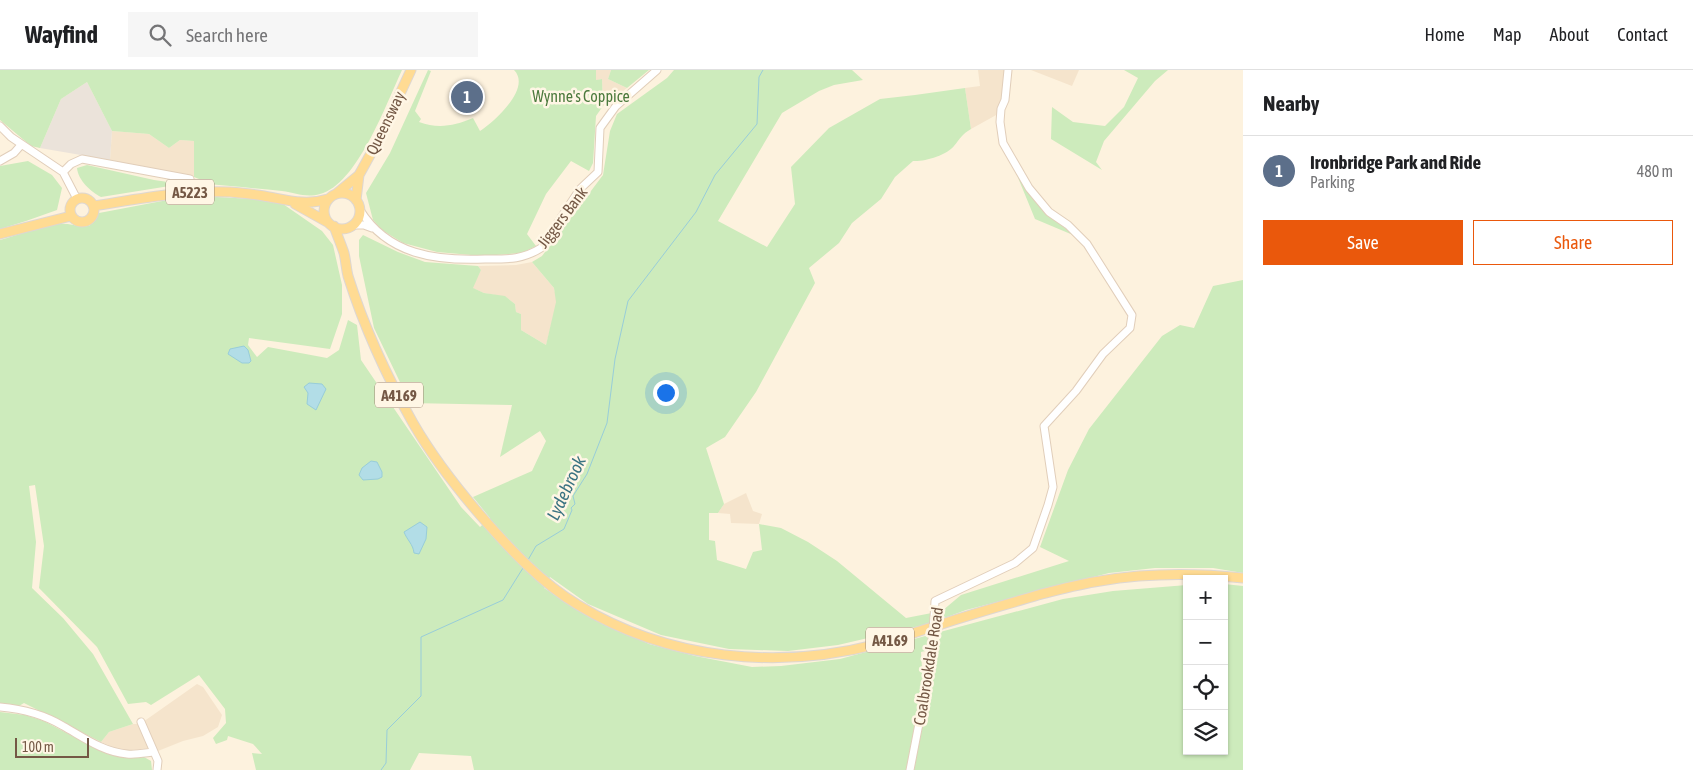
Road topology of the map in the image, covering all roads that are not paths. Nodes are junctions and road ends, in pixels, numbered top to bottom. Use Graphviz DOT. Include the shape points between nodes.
graph roads {
  1 [pos="411,70"];
  2 [pos="657,70"];
  3 [pos="1008,70"];
  4 [pos="0,126"];
  5 [pos="22,145"];
  6 [pos="0,161"];
  7 [pos="63,172"];
  8 [pos="359,175"];
  9 [pos="190,179"];
  10 [pos="332,197"];
  11 [pos="77,199"];
  12 [pos="356,200"];
  13 [pos="288,201"];
  14 [pos="93,206"];
  15 [pos="360,210"];
  16 [pos="71,216"];
  17 [pos="332,225"];
  18 [pos="351,226"];
  19 [pos="374,230"];
  20 [pos="0,234"];
  21 [pos="344,253"];
  22 [pos="1243,578"];
  23 [pos="0,708"];
  24 [pos="141,722"];
  25 [pos="154,752"];
  26 [pos="157,770"];
  27 [pos="910,770"];
  1 -- 8 [label="main road, Queensway"];
  2 -- 19 [label="street, Jiggers Bank" via="616,106 600,128 598,172 580,189 541,248 532,254 520,258 474,260 437,258 416,253"];
  3 -- 27 [label="street, Coalbrookdale Road, bridge" via="1000,122 1004,143 1034,194 1048,212 1068,225 1087,244 1132,315 1130,328 1103,354 1076,391 1044,426 1053,487 1033,548 1015,563 936,601 929,672"];
  4 -- 5 [label="street"];
  5 -- 6 [label="street"];
  5 -- 7 [label="street"];
  7 -- 9 [label="street" via="82,159"];
  7 -- 11 [label="street"];
  8 -- 10 [label="main road, Queensway"];
  8 -- 12 [label="main road, Queensway"];
  10 -- 12 [label="main road" via="347,194"];
  10 -- 13 [label="main road, A5223" via="309,203"];
  10 -- 17 [label="main road" via="324,209 326,219"];
  11 -- 14 [label="main road" via="85,199"];
  11 -- 16 [label="main road" via="72,204"];
  12 -- 15 [label="main road"];
  13 -- 14 [label="main road, A5223" via="231,192 194,192"];
  13 -- 17 [label="main road, A5223"];
  14 -- 16 [label="main road" via="93,214 88,221 76,221"];
  15 -- 18 [label="main road" via="357,221"];
  15 -- 19 [label="street, Jiggers Bank"];
  16 -- 20 [label="main road"];
  17 -- 18 [label="main road"];
  17 -- 21 [label="main road, A4169"];
  18 -- 19 [label="street, Jiggers Bank" via="364,225"];
  18 -- 21 [label="main road, A4169" via="345,238"];
  21 -- 22 [label="main road, A4169" via="347,273 365,323 396,390 414,426 456,486 512,550 548,583 577,605 656,641 718,655 789,658 829,654 878,644 1008,604 1097,581 1179,574"];
  23 -- 25 [label="street" via="37,714 112,750 128,754"];
  24 -- 25 [label="street"];
  25 -- 26 [label="street"];
}
